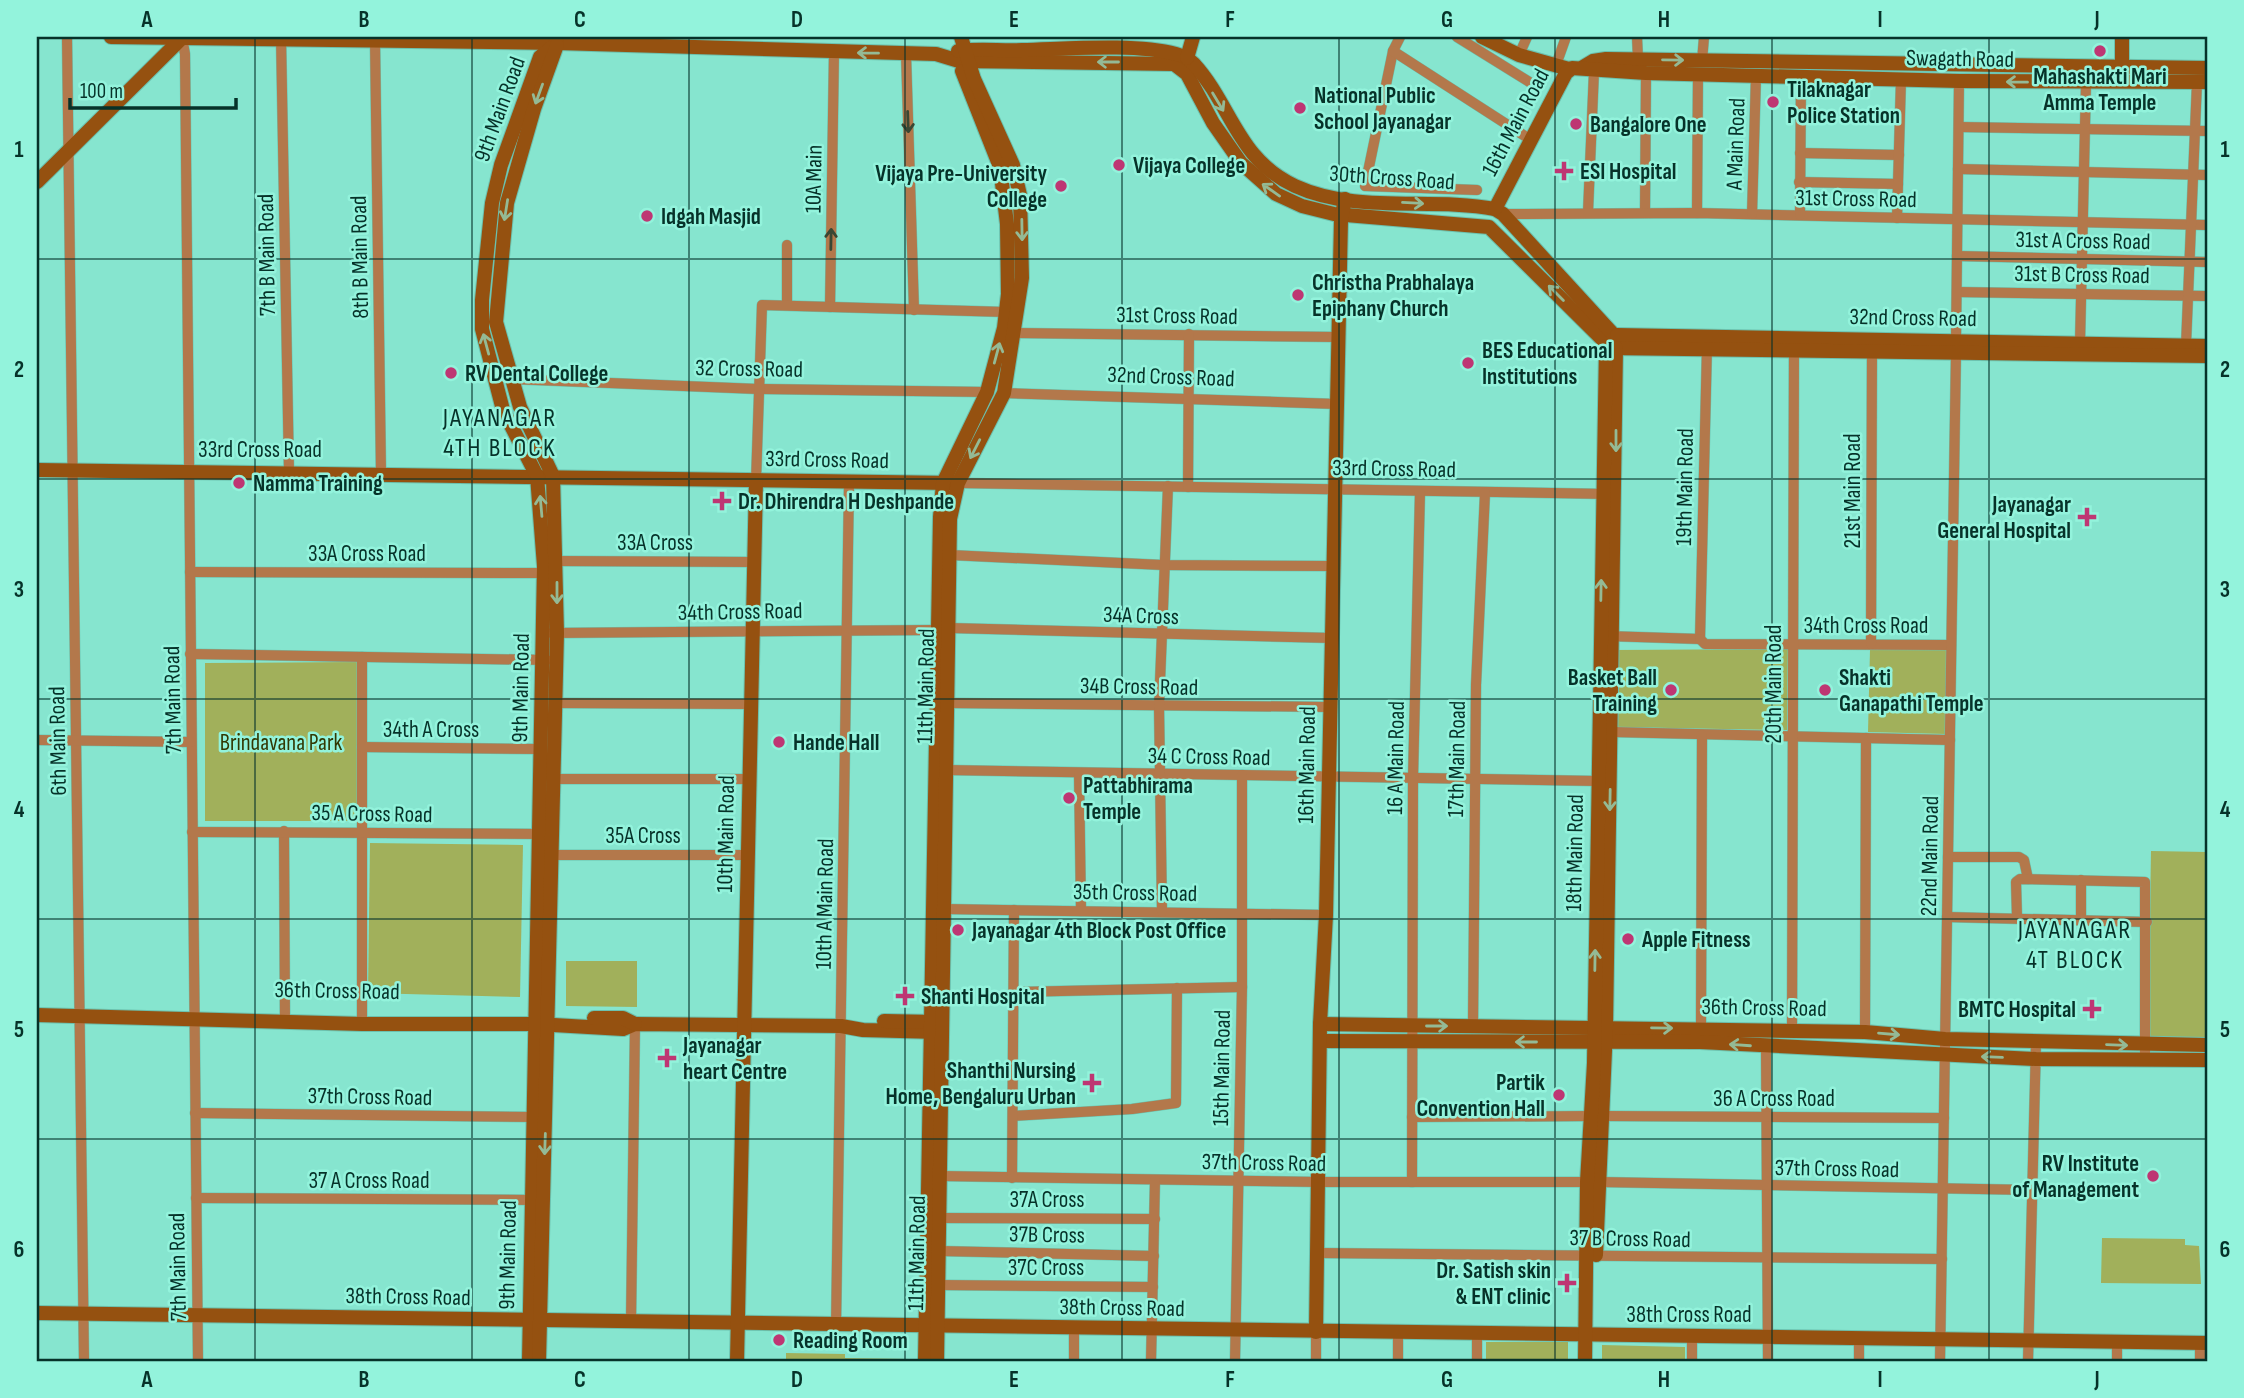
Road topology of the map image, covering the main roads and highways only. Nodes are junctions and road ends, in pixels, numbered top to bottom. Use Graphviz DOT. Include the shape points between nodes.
graph roads {
  1 [pos="111,37"];
  2 [pos="153,37"];
  3 [pos="183,37"];
  4 [pos="1193,37"];
  5 [pos="1482,37"];
  6 [pos="2122,37"];
  7 [pos="281,38"];
  8 [pos="356,38"];
  9 [pos="432,39"];
  10 [pos="504,40"];
  11 [pos="557,40"];
  12 [pos="1052,43"];
  13 [pos="1126,43"];
  14 [pos="757,44"];
  15 [pos="960,50"];
  16 [pos="1187,58"];
  17 [pos="1700,67"];
  18 [pos="1575,68"];
  19 [pos="2207,68"];
  20 [pos="2122,76"];
  21 [pos="2202,82"];
  22 [pos="37,182"];
  23 [pos="1345,199"];
  24 [pos="1499,211"];
  25 [pos="1341,215"];
  26 [pos="1612,341"];
  27 [pos="1956,346"];
  28 [pos="2207,346"];
  29 [pos="2207,356"];
  30 [pos="37,470"];
  31 [pos="537,475"];
  32 [pos="553,476"];
  33 [pos="756,481"];
  34 [pos="943,483"];
  35 [pos="958,483"];
  36 [pos="943,629"];
  37 [pos="550,633"];
  38 [pos="1607,636"];
  39 [pos="549,661"];
  40 [pos="545,834"];
  41 [pos="37,1006"];
  42 [pos="80,1012"];
  43 [pos="37,1015"];
  44 [pos="542,1021"];
  45 [pos="1320,1024"];
  46 [pos="744,1025"];
  47 [pos="936,1027"];
  48 [pos="1600,1035"];
  49 [pos="1320,1041"];
  50 [pos="2207,1045"];
  51 [pos="2145,1053"];
  52 [pos="2207,1060"];
  53 [pos="37,1313"];
  54 [pos="535,1320"];
  55 [pos="738,1325"];
  56 [pos="932,1327"];
  57 [pos="1316,1332"];
  58 [pos="1589,1336"];
  59 [pos="2204,1343"];
  60 [pos="528,1361"];
  61 [pos="539,1361"];
  62 [pos="737,1361"];
  63 [pos="925,1361"];
  64 [pos="937,1361"];
  65 [pos="1585,1361"];
  66 [pos="1594,1361"];
  1 -- 2 [label="main road"];
  2 -- 3 [label="main road"];
  3 -- 7 [label="main road"];
  3 -- 22 [label="main road"];
  4 -- 16 [label="main road"];
  5 -- 18 [label="main road" via="1518,55"];
  6 -- 20 [label="main road"];
  7 -- 8 [label="main road"];
  8 -- 9 [label="main road"];
  9 -- 10 [label="main road"];
  10 -- 11 [label="main road"];
  11 -- 14 [label="main road"];
  31 -- 11 [label="main road, 9th Main Road, one-way" via="503,410 482,329 482,300 492,203 501,164 540,57"];
  11 -- 32 [label="main road, 9th Main Road, one-way" via="507,203 496,322 520,407"];
  12 -- 13 [label="main road"];
  12 -- 15 [label="main road"];
  13 -- 16 [label="main road"];
  15 -- 14 [label="main road, one-way" via="834,52"];
  25 -- 15 [label="main road, 30th Cross Road, one-way" via="1290,202 1261,183 1225,141 1187,74 1174,64"];
  34 -- 15 [label="main road, 11th Main Road, one-way" via="987,392 1006,312 1008,237 1000,167"];
  15 -- 35 [label="main road, 11th Main Road, one-way" via="1013,164 1020,195 1022,278 1004,393"];
  16 -- 23 [label="main road, 30th Cross Road, one-way" via="1243,142 1268,170 1305,190"];
  17 -- 18 [label="main road, Swagath Road" via="1646,73"];
  18 -- 17 [label="main road, Swagath Road, one-way" via="1606,59"];
  17 -- 20 [label="main road, Swagath Road"];
  20 -- 17 [label="main road, Swagath Road, one-way" via="2086,83 1959,81 1756,75"];
  18 -- 24 [label="main road, 16th Main Road" via="1531,140"];
  19 -- 20 [label="main road, Swagath Road"];
  20 -- 21 [label="main road, Swagath Road"];
  23 -- 24 [label="main road, 30th Cross Road, one-way"];
  23 -- 25 [label="main road, 16th Main Road"];
  24 -- 26 [label="main road"];
  26 -- 25 [label="main road, 30th Cross Road, one-way" via="1489,227"];
  25 -- 45 [label="main road, 16th Main Road"];
  26 -- 27 [label="main road, 32nd Cross Road"];
  26 -- 38 [label="main road, 18th Main Road"];
  27 -- 28 [label="main road, 32nd Cross Road"];
  27 -- 29 [label="main road, 32nd Cross Road"];
  30 -- 31 [label="main road, 33rd Cross Road"];
  31 -- 32 [label="main road, 33rd Cross Road"];
  37 -- 31 [label="main road, 9th Main Road, one-way"];
  32 -- 33 [label="main road, 33rd Cross Road"];
  32 -- 37 [label="main road, 9th Main Road, one-way" via="556,561"];
  33 -- 34 [label="main road, 33rd Cross Road"];
  33 -- 46 [label="main road, 10th Main Road"];
  34 -- 35 [label="main road, 33rd Cross Road"];
  34 -- 36 [label="main road, 11th Main Road"];
  35 -- 36 [label="main road, 11th Main Road" via="950,519"];
  36 -- 47 [label="main road, 11th Main Road"];
  36 -- 47 [label="main road, 11th Main Road" via="947,703 944,909"];
  37 -- 39 [label="main road, 9th Main Road"];
  48 -- 38 [label="main road, 18th Main Road, one-way" via="1598,781"];
  38 -- 48 [label="main road, 18th Main Road, one-way" via="1612,732"];
  39 -- 40 [label="main road, 9th Main Road" via="541,749"];
  39 -- 40 [label="main road, 9th Main Road" via="554,703"];
  40 -- 44 [label="main road, 9th Main Road"];
  41 -- 42 [label="main road, 36th Cross Road"];
  42 -- 43 [label="main road, 36th Cross Road"];
  42 -- 44 [label="main road, 36th Cross Road"];
  44 -- 46 [label="main road, 36th Cross Road" via="623,1028 635,1024"];
  44 -- 54 [label="main road, 9th Main Road"];
  45 -- 48 [label="main road, 36th Cross Road, one-way" via="1473,1026"];
  45 -- 49 [label="main road, 16th Main Road"];
  46 -- 47 [label="main road, 36th Cross Road" via="841,1026 863,1021"];
  46 -- 55 [label="main road, 10th Main Road"];
  47 -- 56 [label="main road, 11th Main Road"];
  47 -- 56 [label="main road, 11th Main Road" via="940,1218"];
  48 -- 49 [label="main road, 36th Cross Road, one-way"];
  51 -- 48 [label="main road, 36th Cross Road, one-way" via="2036,1059"];
  48 -- 51 [label="main road, 36th Cross Road, one-way" via="1701,1029 1865,1032"];
  48 -- 58 [label="main road, 18th Main Road"];
  49 -- 57 [label="main road, 16th Main Road"];
  50 -- 51 [label="main road, 36th Cross Road"];
  51 -- 52 [label="main road, 36th Cross Road"];
  53 -- 54 [label="main road, 38th Cross Road"];
  54 -- 55 [label="main road, 38th Cross Road"];
  54 -- 60 [label="main road, 9th Main Road"];
  54 -- 61 [label="main road, 9th Main Road"];
  55 -- 56 [label="main road, 38th Cross Road"];
  55 -- 62 [label="main road, 10th Main Road"];
  56 -- 57 [label="main road, 38th Cross Road"];
  56 -- 63 [label="main road, 11th Main Road"];
  56 -- 64 [label="main road, 11th Main Road"];
  57 -- 58 [label="main road, 38th Cross Road"];
  58 -- 59 [label="main road, 38th Cross Road"];
  58 -- 65 [label="main road, 18th Main Road"];
  58 -- 66 [label="main road, 18th Main Road"];
}
